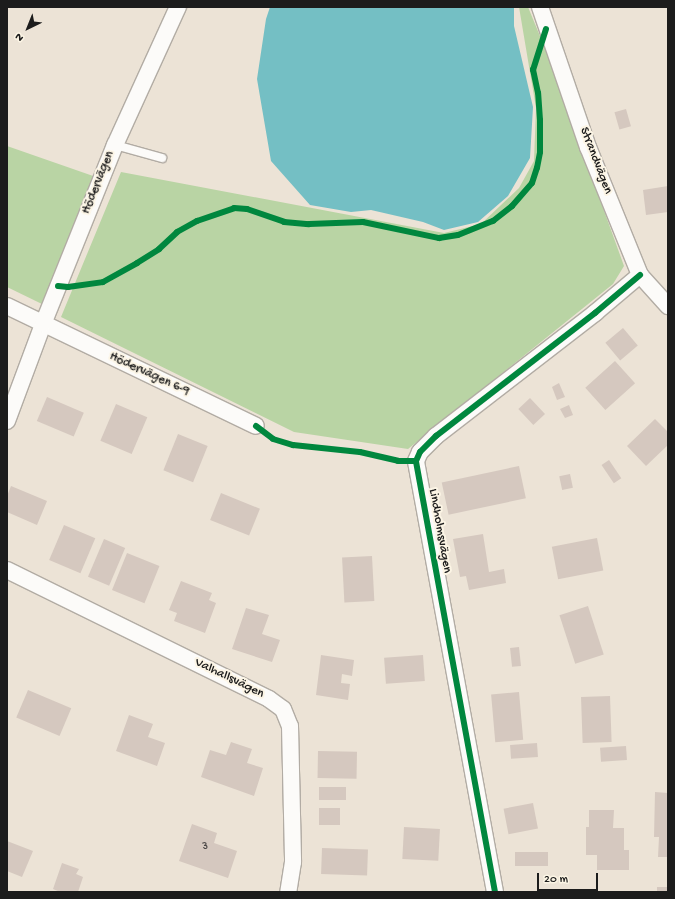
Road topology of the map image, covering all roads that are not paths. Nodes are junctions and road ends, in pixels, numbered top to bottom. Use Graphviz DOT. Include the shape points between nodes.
graph roads {
  1 [pos="178,7"];
  2 [pos="540,7"];
  3 [pos="115,145"];
  4 [pos="162,158"];
  5 [pos="640,275"];
  6 [pos="7,306"];
  7 [pos="668,306"];
  8 [pos="43,324"];
  9 [pos="7,421"];
  10 [pos="256,426"];
  11 [pos="7,570"];
  12 [pos="288,892"];
  13 [pos="495,892"];
  1 -- 3 [label="street, Hödervägen"];
  2 -- 5 [label="street, Strandvägen" via="588,147"];
  3 -- 4 [label="lane"];
  3 -- 8 [label="street, Hödervägen"];
  5 -- 7 [label="street, Strandvägen"];
  5 -- 13 [label="street, Lindholmsvägen" via="596,313 436,436 420,452 416,461"];
  6 -- 8 [label="street"];
  8 -- 9 [label="street, Hödervägen"];
  8 -- 10 [label="street, Hödervägen 6-9"];
  11 -- 12 [label="street, Valhallsvägen" via="269,699 282,709 290,726 293,862"];
}
